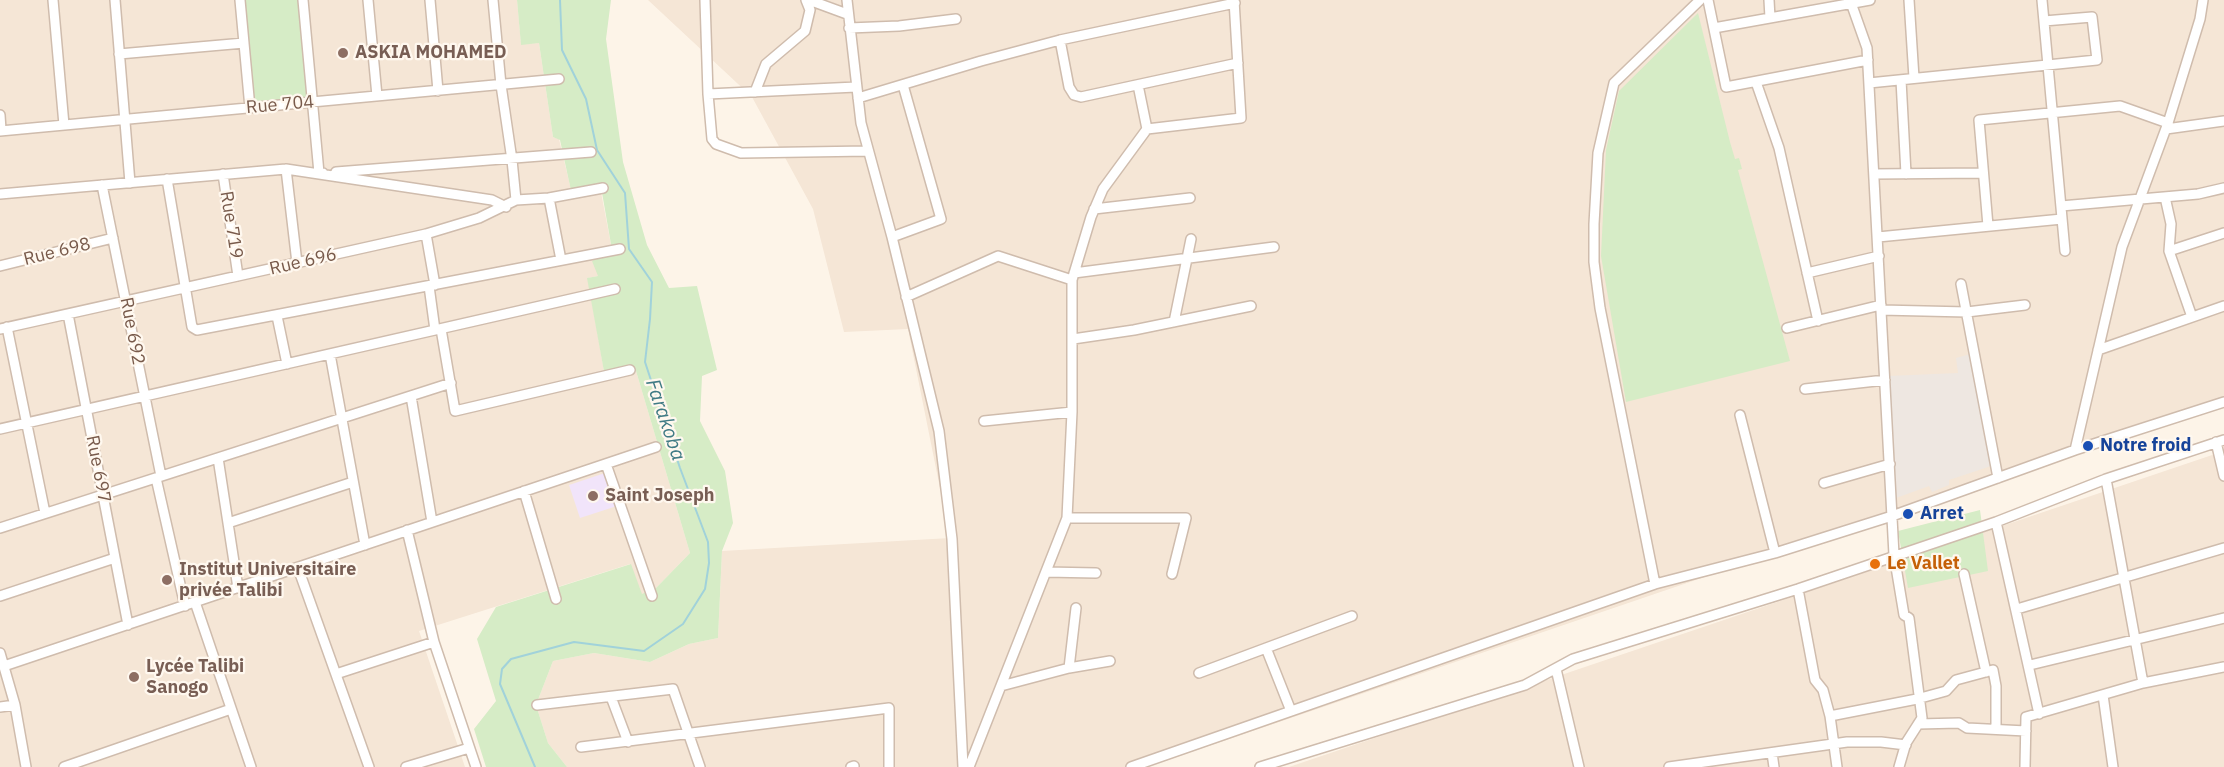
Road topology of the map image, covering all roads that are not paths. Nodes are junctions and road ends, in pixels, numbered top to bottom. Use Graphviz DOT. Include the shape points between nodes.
graph roads {
  1 [pos="53,0"];
  2 [pos="115,0"];
  3 [pos="240,0"];
  4 [pos="303,0"];
  5 [pos="368,0"];
  6 [pos="430,0"];
  7 [pos="493,0"];
  8 [pos="705,0"];
  9 [pos="808,0"];
  10 [pos="847,0"];
  11 [pos="1700,0"];
  12 [pos="1708,0"];
  13 [pos="1769,0"];
  14 [pos="1870,0"];
  15 [pos="1909,0"];
  16 [pos="2042,0"];
  17 [pos="2202,0"];
  18 [pos="1851,2"];
  19 [pos="1237,3"];
  20 [pos="847,14"];
  21 [pos="1770,18"];
  22 [pos="956,19"];
  23 [pos="2044,21"];
  24 [pos="849,28"];
  25 [pos="1714,28"];
  26 [pos="1060,40"];
  27 [pos="244,43"];
  28 [pos="119,54"];
  29 [pos="1868,60"];
  30 [pos="1238,63"];
  31 [pos="2048,65"];
  32 [pos="1914,78"];
  33 [pos="560,80"];
  34 [pos="1901,80"];
  35 [pos="1756,82"];
  36 [pos="1869,83"];
  37 [pos="501,85"];
  38 [pos="903,85"];
  39 [pos="1138,85"];
  40 [pos="856,87"];
  41 [pos="438,91"];
  42 [pos="755,92"];
  43 [pos="708,94"];
  44 [pos="377,96"];
  45 [pos="858,99"];
  46 [pos="312,102"];
  47 [pos="250,108"];
  48 [pos="2052,112"];
  49 [pos="0,115"];
  50 [pos="125,119"];
  51 [pos="2224,121"];
  52 [pos="64,124"];
  53 [pos="2167,126"];
  54 [pos="1147,129"];
  55 [pos="1,130"];
  56 [pos="868,151"];
  57 [pos="591,153"];
  58 [pos="512,160"];
  59 [pos="286,169"];
  60 [pos="319,173"];
  61 [pos="1983,173"];
  62 [pos="223,174"];
  63 [pos="1874,174"];
  64 [pos="1906,174"];
  65 [pos="167,179"];
  66 [pos="130,183"];
  67 [pos="102,185"];
  68 [pos="603,188"];
  69 [pos="2224,188"];
  70 [pos="0,194"];
  71 [pos="2165,197"];
  72 [pos="549,198"];
  73 [pos="1191,198"];
  74 [pos="2140,199"];
  75 [pos="516,200"];
  76 [pos="2061,206"];
  77 [pos="506,207"];
  78 [pos="1094,209"];
  79 [pos="2062,219"];
  80 [pos="1988,226"];
  81 [pos="2224,233"];
  82 [pos="426,234"];
  83 [pos="892,237"];
  84 [pos="1878,237"];
  85 [pos="113,238"];
  86 [pos="1191,239"];
  87 [pos="1274,247"];
  88 [pos="620,249"];
  89 [pos="2065,251"];
  90 [pos="2169,251"];
  91 [pos="1879,256"];
  92 [pos="1187,258"];
  93 [pos="561,260"];
  94 [pos="297,263"];
  95 [pos="0,266"];
  96 [pos="1807,273"];
  97 [pos="238,276"];
  98 [pos="1073,277"];
  99 [pos="1961,284"];
  100 [pos="432,285"];
  101 [pos="185,288"];
  102 [pos="615,289"];
  103 [pos="906,297"];
  104 [pos="126,301"];
  105 [pos="2025,305"];
  106 [pos="1251,306"];
  107 [pos="2224,306"];
  108 [pos="1881,308"];
  109 [pos="1966,312"];
  110 [pos="68,314"];
  111 [pos="277,316"];
  112 [pos="2192,317"];
  113 [pos="1818,321"];
  114 [pos="1174,322"];
  115 [pos="3,328"];
  116 [pos="1787,328"];
  117 [pos="438,329"];
  118 [pos="1073,339"];
  119 [pos="2098,350"];
  120 [pos="330,354"];
  121 [pos="288,364"];
  122 [pos="630,370"];
  123 [pos="1885,380"];
  124 [pos="451,383"];
  125 [pos="1805,389"];
  126 [pos="145,396"];
  127 [pos="411,396"];
  128 [pos="2224,402"];
  129 [pos="86,410"];
  130 [pos="1072,412"];
  131 [pos="1740,416"];
  132 [pos="341,418"];
  133 [pos="984,421"];
  134 [pos="26,423"];
  135 [pos="0,429"];
  136 [pos="2220,441"];
  137 [pos="656,447"];
  138 [pos="2075,450"];
  139 [pos="218,458"];
  140 [pos="606,464"];
  141 [pos="1890,464"];
  142 [pos="2224,476"];
  143 [pos="159,477"];
  144 [pos="1998,478"];
  145 [pos="2106,479"];
  146 [pos="353,482"];
  147 [pos="1824,483"];
  148 [pos="524,491"];
  149 [pos="102,495"];
  150 [pos="45,513"];
  151 [pos="1892,516"];
  152 [pos="1067,518"];
  153 [pos="432,522"];
  154 [pos="1996,522"];
  155 [pos="228,524"];
  156 [pos="0,528"];
  157 [pos="407,530"];
  158 [pos="364,545"];
  159 [pos="2224,548"];
  160 [pos="1775,553"];
  161 [pos="1894,555"];
  162 [pos="115,558"];
  163 [pos="298,568"];
  164 [pos="1046,572"];
  165 [pos="1096,573"];
  166 [pos="1172,574"];
  167 [pos="1964,574"];
  168 [pos="2124,577"];
  169 [pos="1656,584"];
  170 [pos="237,588"];
  171 [pos="1798,589"];
  172 [pos="0,596"];
  173 [pos="652,596"];
  174 [pos="556,599"];
  175 [pos="195,602"];
  176 [pos="185,606"];
  177 [pos="1076,608"];
  178 [pos="2017,609"];
  179 [pos="1352,616"];
  180 [pos="2224,618"];
  181 [pos="128,625"];
  182 [pos="2135,640"];
  183 [pos="434,642"];
  184 [pos="1266,648"];
  185 [pos="0,653"];
  186 [pos="1110,661"];
  187 [pos="2030,665"];
  188 [pos="4,666"];
  189 [pos="2224,667"];
  190 [pos="1069,668"];
  191 [pos="1556,669"];
  192 [pos="1986,672"];
  193 [pos="1199,673"];
  194 [pos="336,674"];
  195 [pos="2144,683"];
  196 [pos="1001,686"];
  197 [pos="2103,695"];
  198 [pos="611,697"];
  199 [pos="1921,698"];
  200 [pos="15,705"];
  201 [pos="537,705"];
  202 [pos="0,707"];
  203 [pos="231,709"];
  204 [pos="1292,711"];
  205 [pos="2039,714"];
  206 [pos="1830,716"];
  207 [pos="1918,724"];
  208 [pos="1996,729"];
  209 [pos="2026,731"];
  210 [pos="689,734"];
  211 [pos="628,742"];
  212 [pos="1834,744"];
  213 [pos="1906,745"];
  214 [pos="581,747"];
  215 [pos="469,748"];
  216 [pos="1772,753"];
  217 [pos="26,767"];
  218 [pos="64,767"];
  219 [pos="251,767"];
  220 [pos="369,767"];
  221 [pos="406,767"];
  222 [pos="476,767"];
  223 [pos="700,767"];
  224 [pos="889,767"];
  225 [pos="963,767"];
  226 [pos="969,767"];
  227 [pos="1131,767"];
  228 [pos="1260,767"];
  229 [pos="1580,767"];
  230 [pos="1669,767"];
  231 [pos="1774,767"];
  232 [pos="1837,767"];
  233 [pos="1899,767"];
  234 [pos="2025,767"];
  235 [pos="2113,767"];
  1 -- 52 [label="street"];
  2 -- 28 [label="street"];
  3 -- 27 [label="street"];
  4 -- 46 [label="street"];
  5 -- 44 [label="street"];
  6 -- 41 [label="street"];
  7 -- 37 [label="street"];
  8 -- 43 [label="street"];
  9 -- 20 [label="street"];
  9 -- 42 [label="street" via="805,31 766,64"];
  10 -- 20 [label="street"];
  11 -- 169 [label="street" via="1614,83 1598,153 1594,262 1599,308"];
  12 -- 25 [label="street"];
  13 -- 21 [label="street"];
  14 -- 18 [label="street"];
  15 -- 32 [label="street"];
  16 -- 23 [label="street"];
  17 -- 53 [label="street" via="2200,19"];
  18 -- 21 [label="street"];
  18 -- 29 [label="street"];
  19 -- 26 [label="street"];
  19 -- 30 [label="street"];
  20 -- 24 [label="street"];
  21 -- 25 [label="street"];
  22 -- 24 [label="street"];
  23 -- 31 [label="street"];
  23 -- 31 [label="street" via="2092,17 2097,60"];
  24 -- 40 [label="street"];
  25 -- 35 [label="street" via="1726,87"];
  26 -- 38 [label="street"];
  26 -- 39 [label="street" via="1074,95 1081,98"];
  27 -- 28 [label="street"];
  27 -- 47 [label="street"];
  28 -- 50 [label="street"];
  29 -- 35 [label="street"];
  29 -- 36 [label="street"];
  30 -- 39 [label="street"];
  30 -- 54 [label="street" via="1241,118"];
  31 -- 32 [label="street"];
  31 -- 48 [label="street"];
  32 -- 34 [label="street"];
  33 -- 37 [label="street, Rue 704"];
  34 -- 36 [label="street"];
  34 -- 64 [label="street"];
  35 -- 96 [label="street" via="1779,148"];
  36 -- 63 [label="street"];
  37 -- 41 [label="street, Rue 704"];
  37 -- 58 [label="street"];
  38 -- 45 [label="street"];
  38 -- 83 [label="street" via="941,219"];
  39 -- 54 [label="street"];
  40 -- 42 [label="street"];
  40 -- 45 [label="street"];
  41 -- 44 [label="street, Rue 704"];
  42 -- 43 [label="street"];
  43 -- 56 [label="street" via="712,139 729,150"];
  44 -- 46 [label="street, Rue 704"];
  45 -- 56 [label="street"];
  46 -- 47 [label="street, Rue 704"];
  46 -- 60 [label="street"];
  47 -- 50 [label="street, Rue 704"];
  48 -- 53 [label="street" via="2120,106"];
  48 -- 61 [label="street" via="1979,120"];
  48 -- 76 [label="street"];
  49 -- 55 [label="street"];
  50 -- 52 [label="street, Rue 704"];
  50 -- 66 [label="street"];
  51 -- 53 [label="street"];
  52 -- 55 [label="street, Rue 704"];
  53 -- 74 [label="street"];
  54 -- 78 [label="street" via="1103,189"];
  56 -- 83 [label="street"];
  57 -- 58 [label="street"];
  58 -- 60 [label="street"];
  58 -- 75 [label="street"];
  59 -- 60 [label="street"];
  59 -- 62 [label="street"];
  59 -- 94 [label="street"];
  60 -- 77 [label="street" via="492,200"];
  61 -- 64 [label="street"];
  61 -- 80 [label="street"];
  62 -- 65 [label="street"];
  62 -- 97 [label="street, Rue 719"];
  63 -- 64 [label="street"];
  63 -- 84 [label="street"];
  65 -- 66 [label="street"];
  65 -- 101 [label="street"];
  66 -- 67 [label="street"];
  67 -- 70 [label="street"];
  67 -- 85 [label="street, Rue 692"];
  68 -- 72 [label="street"];
  69 -- 71 [label="street"];
  71 -- 74 [label="street"];
  71 -- 90 [label="street" via="2171,224"];
  72 -- 75 [label="street"];
  72 -- 93 [label="street"];
  73 -- 78 [label="street"];
  74 -- 76 [label="street"];
  74 -- 119 [label="street" via="2122,247"];
  75 -- 77 [label="street, Rue 696"];
  76 -- 79 [label="street"];
  77 -- 82 [label="street, Rue 696"];
  78 -- 98 [label="street"];
  79 -- 80 [label="street"];
  79 -- 89 [label="street"];
  80 -- 84 [label="street"];
  81 -- 90 [label="street"];
  82 -- 94 [label="street, Rue 696"];
  82 -- 100 [label="street"];
  83 -- 103 [label="street"];
  84 -- 91 [label="street"];
  85 -- 95 [label="street, Rue 698"];
  85 -- 104 [label="street, Rue 692"];
  86 -- 92 [label="street"];
  87 -- 92 [label="street"];
  88 -- 93 [label="street"];
  90 -- 112 [label="street"];
  91 -- 96 [label="street"];
  91 -- 108 [label="street"];
  92 -- 98 [label="street"];
  92 -- 114 [label="street"];
  93 -- 100 [label="street"];
  94 -- 97 [label="street, Rue 696"];
  96 -- 113 [label="street"];
  97 -- 101 [label="street, Rue 696"];
  98 -- 103 [label="street" via="998,256"];
  98 -- 118 [label="street"];
  99 -- 109 [label="street"];
  100 -- 111 [label="street"];
  100 -- 117 [label="street"];
  101 -- 104 [label="street, Rue 696"];
  101 -- 111 [label="street" via="192,327 196,330"];
  102 -- 117 [label="street"];
  103 -- 225 [label="street" via="939,431 952,539"];
  104 -- 110 [label="street, Rue 696"];
  104 -- 126 [label="street, Rue 692"];
  105 -- 109 [label="street"];
  106 -- 114 [label="street"];
  107 -- 112 [label="street"];
  108 -- 109 [label="street"];
  108 -- 113 [label="street"];
  108 -- 123 [label="street"];
  109 -- 144 [label="street"];
  110 -- 115 [label="street, Rue 696"];
  110 -- 129 [label="street, Rue 697"];
  111 -- 121 [label="street"];
  112 -- 119 [label="street"];
  113 -- 116 [label="street"];
  114 -- 118 [label="street"];
  115 -- 134 [label="street"];
  117 -- 120 [label="street"];
  117 -- 124 [label="street"];
  118 -- 130 [label="street"];
  119 -- 138 [label="street"];
  120 -- 121 [label="street"];
  120 -- 132 [label="street"];
  121 -- 126 [label="street"];
  122 -- 124 [label="street" via="455,411"];
  123 -- 125 [label="street"];
  123 -- 141 [label="street"];
  124 -- 127 [label="street"];
  126 -- 129 [label="street"];
  126 -- 143 [label="street, Rue 692"];
  127 -- 132 [label="street"];
  127 -- 153 [label="street"];
  128 -- 138 [label="street"];
  129 -- 134 [label="street"];
  129 -- 149 [label="street, Rue 697"];
  130 -- 133 [label="street"];
  130 -- 152 [label="street"];
  131 -- 160 [label="street"];
  132 -- 139 [label="street"];
  132 -- 146 [label="street"];
  134 -- 135 [label="street"];
  134 -- 150 [label="street"];
  136 -- 142 [label="street"];
  136 -- 145 [label="street"];
  137 -- 140 [label="street"];
  138 -- 144 [label="street"];
  139 -- 143 [label="street"];
  139 -- 155 [label="street"];
  140 -- 148 [label="street"];
  140 -- 173 [label="street"];
  141 -- 147 [label="street"];
  141 -- 151 [label="street"];
  143 -- 149 [label="street"];
  143 -- 176 [label="street, Rue 692"];
  144 -- 151 [label="street"];
  145 -- 154 [label="street"];
  145 -- 168 [label="street"];
  146 -- 155 [label="street"];
  146 -- 158 [label="street"];
  148 -- 153 [label="street"];
  148 -- 174 [label="street"];
  149 -- 150 [label="street"];
  149 -- 162 [label="street, Rue 697"];
  150 -- 156 [label="street"];
  151 -- 160 [label="street"];
  151 -- 161 [label="street"];
  152 -- 164 [label="street"];
  152 -- 166 [label="street" via="1186,518"];
  153 -- 157 [label="street"];
  154 -- 161 [label="street"];
  154 -- 178 [label="street"];
  155 -- 170 [label="street"];
  157 -- 158 [label="street"];
  157 -- 183 [label="street"];
  158 -- 163 [label="street"];
  159 -- 168 [label="street"];
  160 -- 169 [label="street"];
  161 -- 171 [label="street"];
  161 -- 199 [label="street" via="1904,615 1909,618"];
  162 -- 172 [label="street"];
  162 -- 181 [label="street, Rue 697"];
  163 -- 170 [label="street"];
  163 -- 194 [label="street"];
  164 -- 165 [label="street"];
  164 -- 196 [label="street"];
  167 -- 192 [label="street"];
  168 -- 178 [label="street"];
  168 -- 182 [label="street"];
  169 -- 204 [label="street"];
  170 -- 175 [label="street"];
  171 -- 191 [label="street" via="1573,659"];
  171 -- 206 [label="street" via="1815,680 1823,690"];
  175 -- 176 [label="street"];
  175 -- 203 [label="street"];
  176 -- 181 [label="street"];
  177 -- 190 [label="street"];
  178 -- 187 [label="street"];
  179 -- 184 [label="street"];
  180 -- 182 [label="street"];
  181 -- 188 [label="street"];
  182 -- 187 [label="street"];
  182 -- 195 [label="street"];
  183 -- 194 [label="street"];
  183 -- 215 [label="street"];
  184 -- 193 [label="street"];
  184 -- 204 [label="street"];
  185 -- 188 [label="street"];
  186 -- 190 [label="street"];
  187 -- 205 [label="street"];
  188 -- 200 [label="street"];
  189 -- 195 [label="street"];
  190 -- 196 [label="street"];
  191 -- 228 [label="street" via="1525,685"];
  191 -- 229 [label="street"];
  192 -- 199 [label="street" via="1956,680 1946,691"];
  192 -- 208 [label="street" via="1993,670 1996,686"];
  194 -- 220 [label="street"];
  195 -- 197 [label="street"];
  196 -- 226 [label="street"];
  197 -- 205 [label="street"];
  197 -- 235 [label="street"];
  198 -- 201 [label="street"];
  198 -- 210 [label="street" via="673,689"];
  198 -- 211 [label="street"];
  199 -- 206 [label="street"];
  199 -- 207 [label="street" via="1922,717"];
  200 -- 202 [label="street"];
  200 -- 217 [label="street"];
  203 -- 218 [label="street"];
  203 -- 219 [label="street"];
  204 -- 227 [label="street"];
  205 -- 209 [label="street" via="2026,717"];
  206 -- 212 [label="street"];
  207 -- 208 [label="street" via="1959,723 1967,728"];
  207 -- 213 [label="street"];
  208 -- 209 [label="street"];
  209 -- 234 [label="street"];
  210 -- 211 [label="street"];
  210 -- 223 [label="street"];
  210 -- 224 [label="street" via="889,708"];
  211 -- 214 [label="street"];
  212 -- 213 [label="street"];
  212 -- 216 [label="street"];
  212 -- 232 [label="street"];
  213 -- 233 [label="street"];
  215 -- 221 [label="street"];
  215 -- 222 [label="street"];
  216 -- 230 [label="street"];
  216 -- 231 [label="street"];
}
